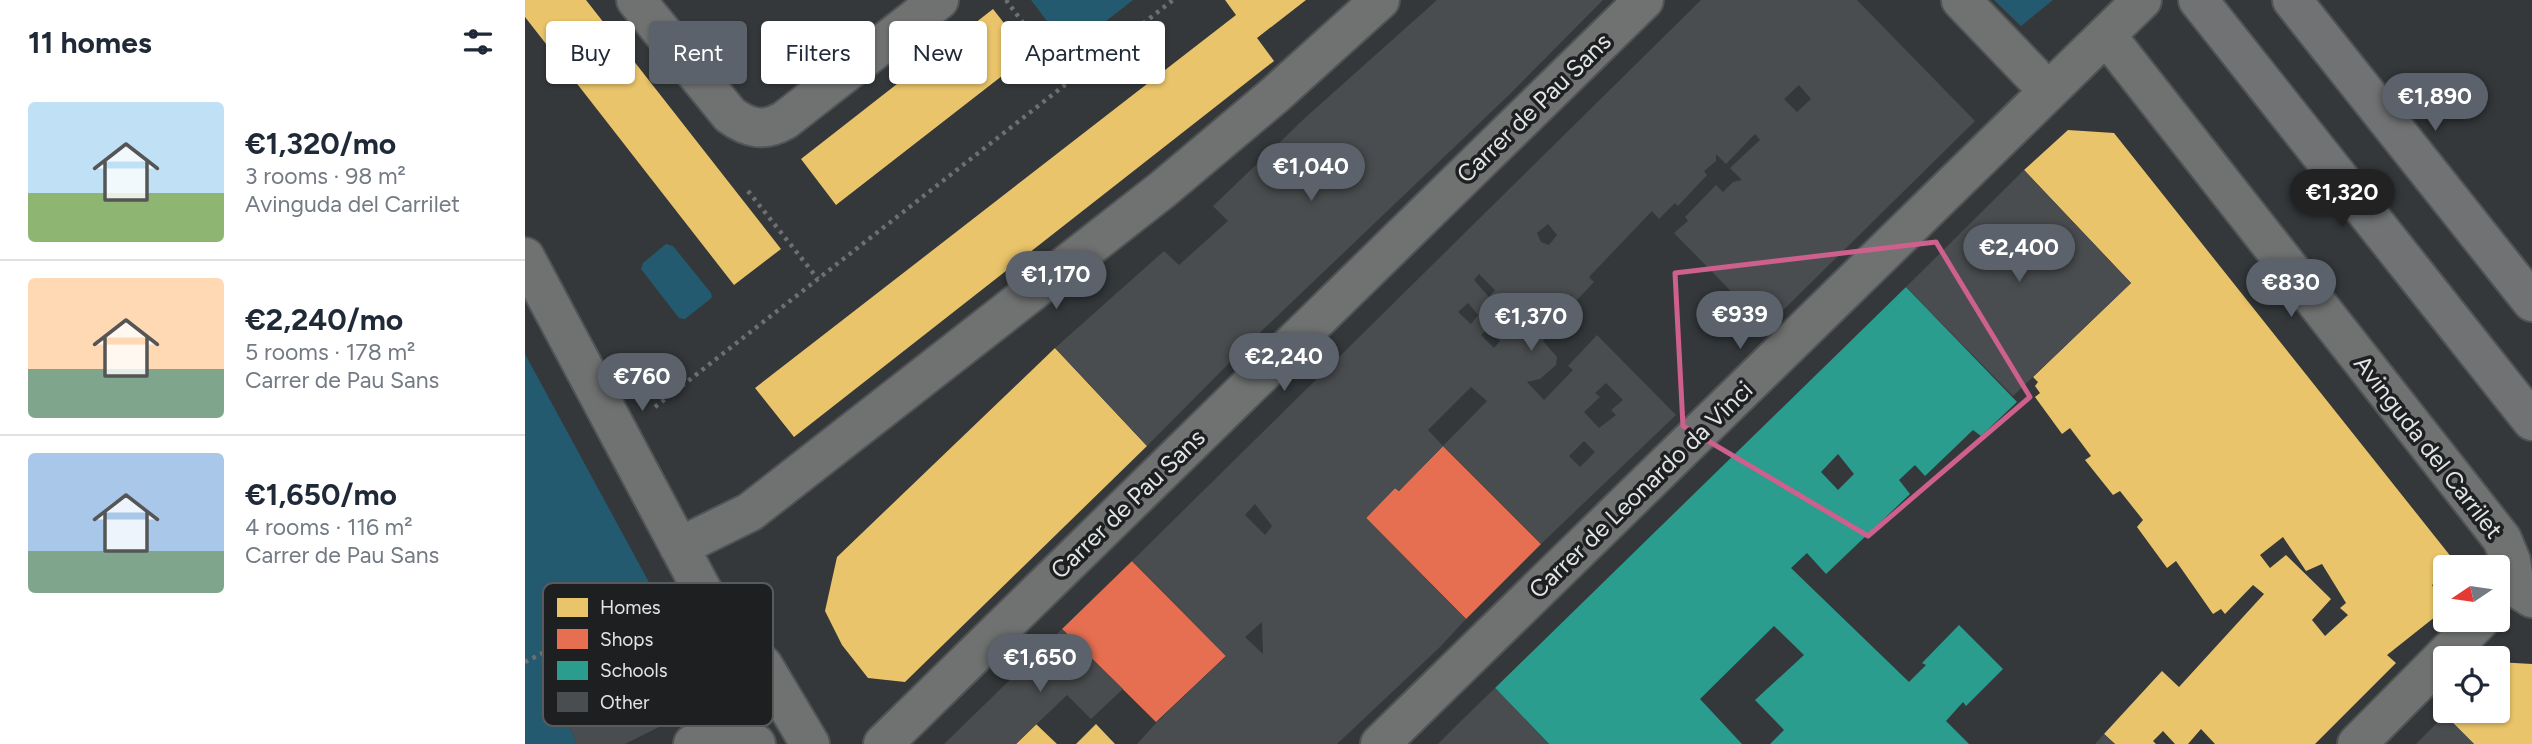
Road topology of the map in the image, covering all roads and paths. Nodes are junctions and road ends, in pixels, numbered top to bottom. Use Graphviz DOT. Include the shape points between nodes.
graph roads {
  1 [pos="636,0"];
  2 [pos="939,0"];
  3 [pos="1006,0"];
  4 [pos="1173,0"];
  5 [pos="1380,0"];
  6 [pos="1644,0"];
  7 [pos="1961,0"];
  8 [pos="2142,0"];
  9 [pos="2198,0"];
  10 [pos="2292,0"];
  11 [pos="1022,21"];
  12 [pos="1146,21"];
  13 [pos="2106,35"];
  14 [pos="2033,75"];
  15 [pos="1067,84"];
  16 [pos="748,191"];
  17 [pos="525,257"];
  18 [pos="818,279"];
  19 [pos="2532,302"];
  20 [pos="655,407"];
  21 [pos="2532,421"];
  22 [pos="680,547"];
  23 [pos="699,583"];
  24 [pos="2519,590"];
  25 [pos="2468,632"];
  26 [pos="543,653"];
  27 [pos="525,662"];
  28 [pos="773,683"];
  29 [pos="744,726"];
  30 [pos="750,743"];
  31 [pos="693,744"];
  32 [pos="810,744"];
  33 [pos="883,744"];
  34 [pos="1380,744"];
  35 [pos="2357,744"];
  1 -- 2 [label="street" via="730,115 763,129 785,120"];
  3 -- 11 [label="path"];
  4 -- 12 [label="path"];
  5 -- 22 [label="street" via="1162,190 761,504"];
  6 -- 33 [label="street, Carrer de Pau Sans"];
  7 -- 14 [label="street"];
  8 -- 13 [label="street, Carrer de Leonardo da Vinci"];
  9 -- 21 [label="main road"];
  10 -- 19 [label="main road"];
  13 -- 24 [label="street, Avinguda del Carrilet" via="2502,539"];
  13 -- 34 [label="street, Carrer de Leonardo da Vinci"];
  15 -- 18 [label="path"];
  16 -- 18 [label="path"];
  17 -- 22 [label="street"];
  18 -- 20 [label="path"];
  22 -- 23 [label="street"];
  25 -- 35 [label="street"];
  26 -- 27 [label="path"];
  28 -- 32 [label="street"];
  29 -- 30 [label="street"];
  30 -- 31 [label="street" via="722,733"];
}
